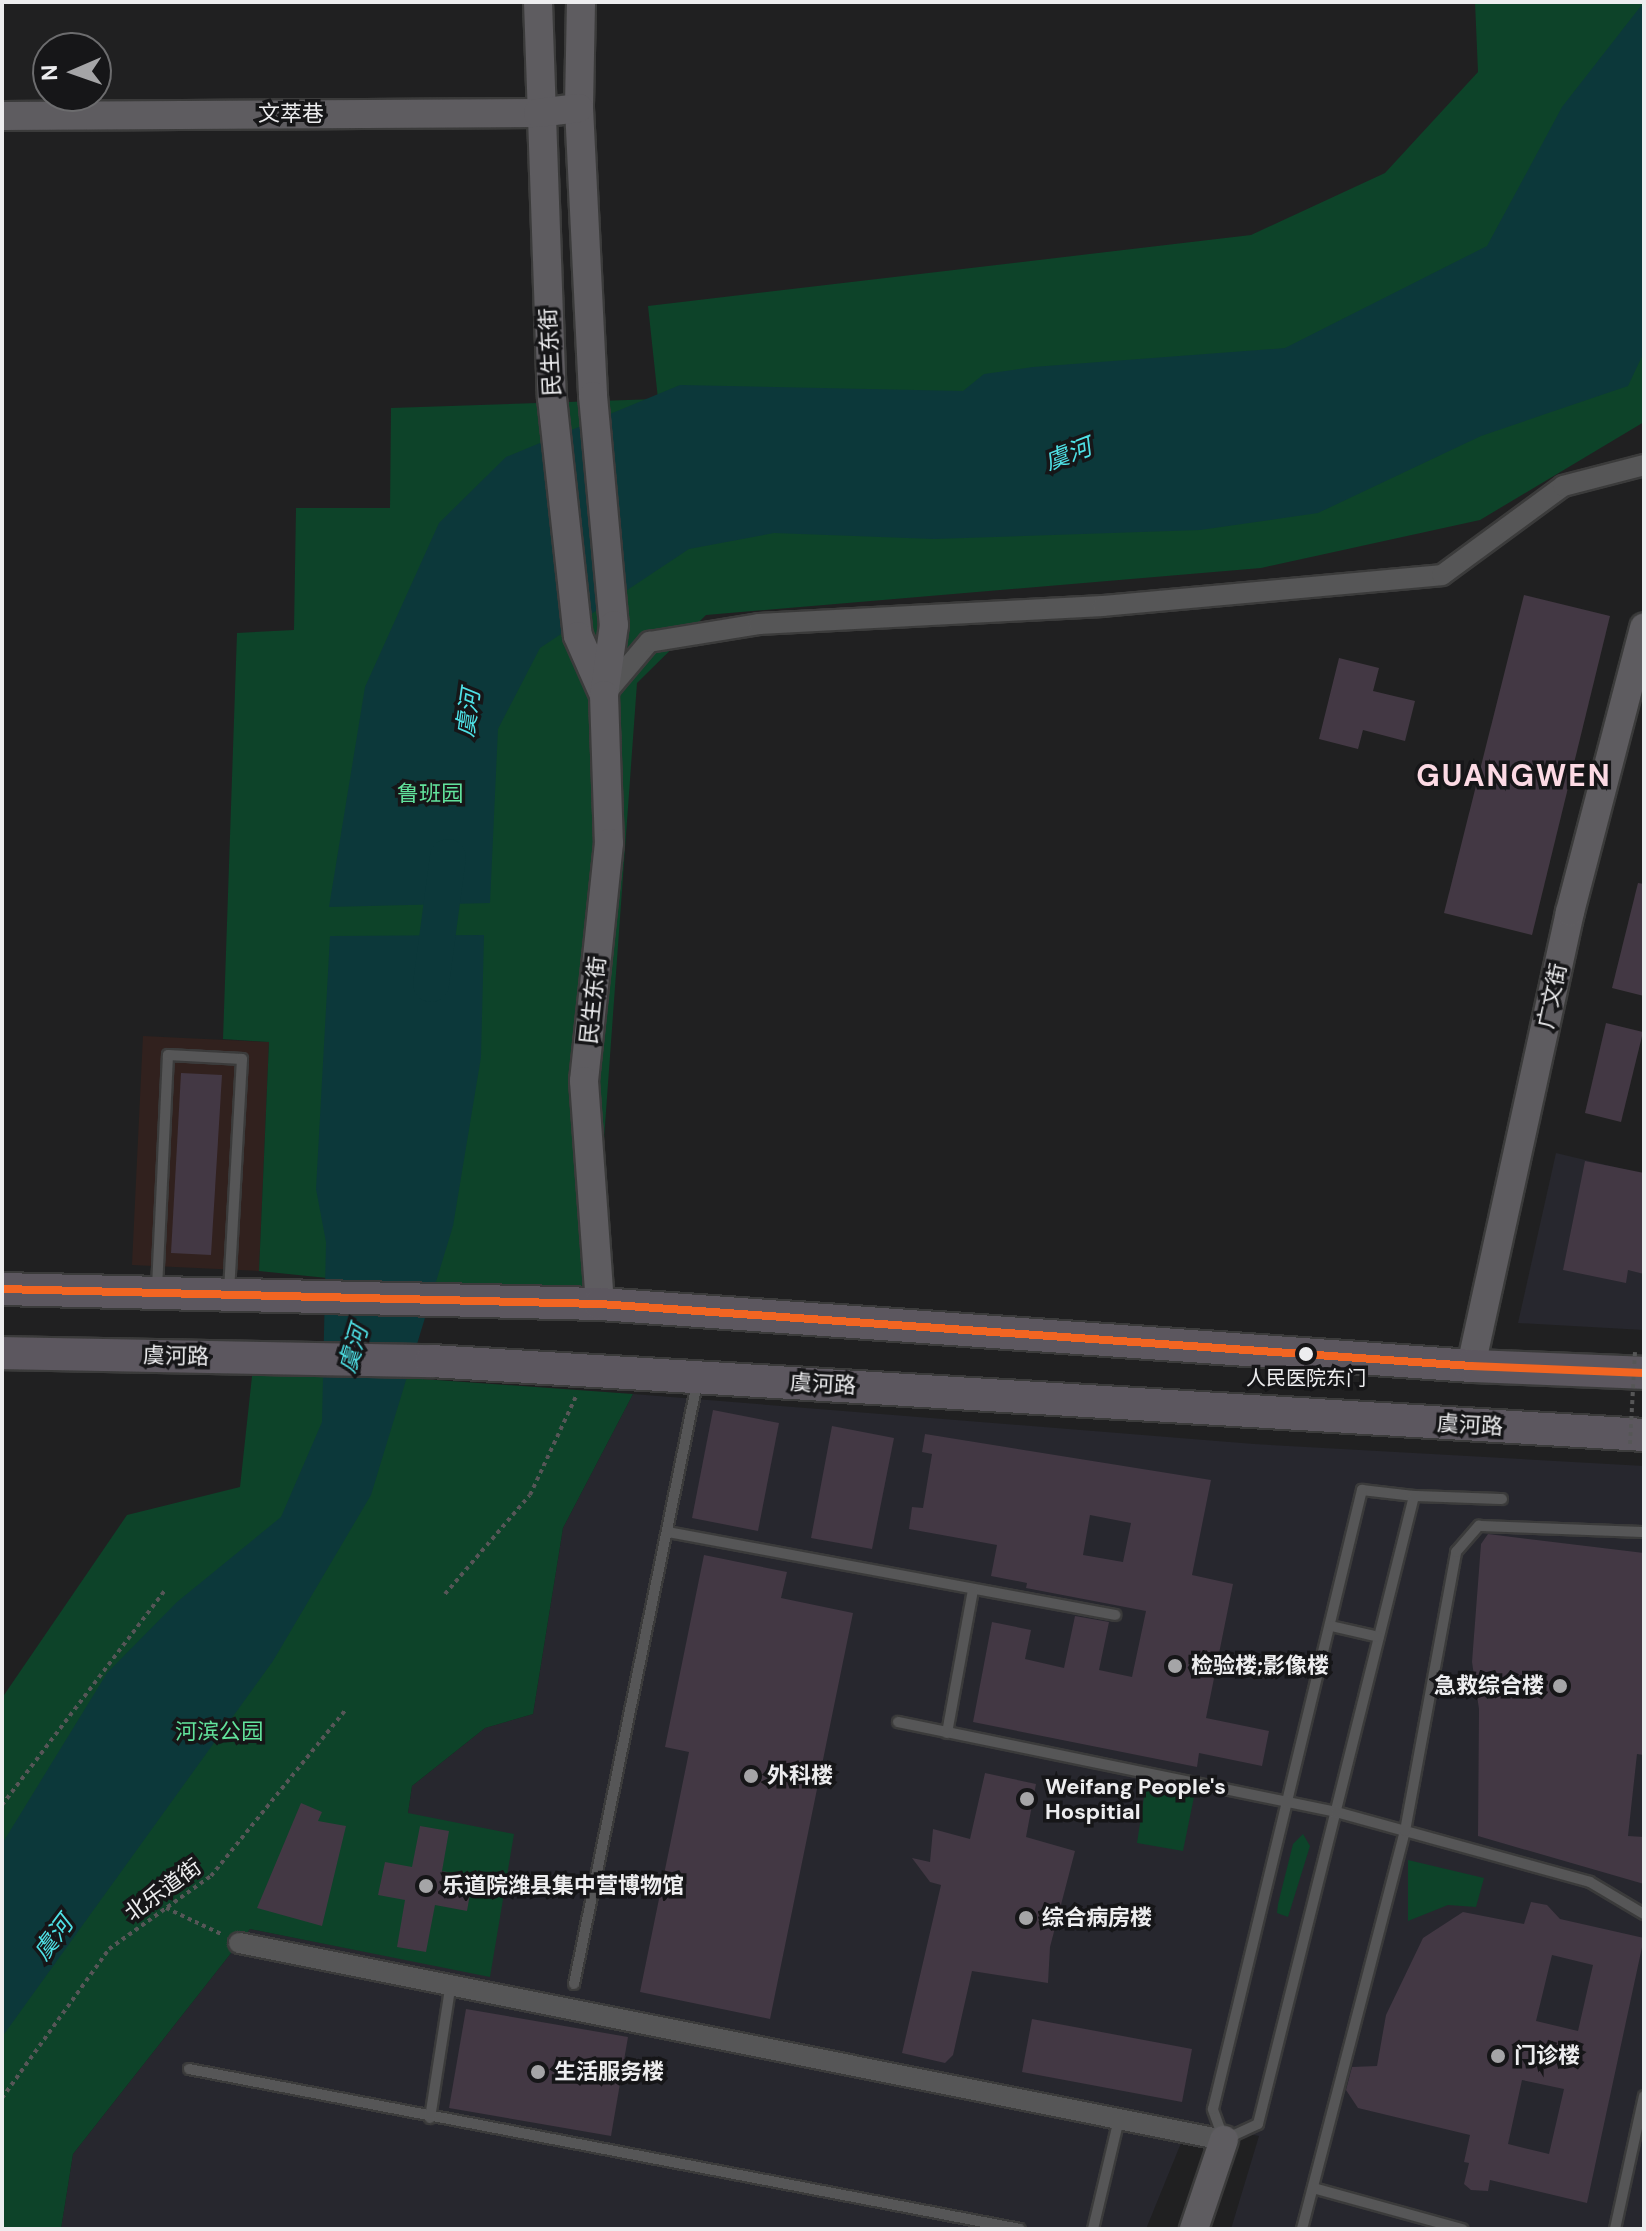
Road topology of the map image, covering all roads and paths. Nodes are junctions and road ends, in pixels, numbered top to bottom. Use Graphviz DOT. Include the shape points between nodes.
graph roads {
  1 [pos="538,2"];
  2 [pos="581,2"];
  3 [pos="579,108"];
  4 [pos="538,113"];
  5 [pos="2,116"];
  6 [pos="1644,465"];
  7 [pos="1644,627"];
  8 [pos="604,695"];
  9 [pos="2,1289"];
  10 [pos="156,1290"];
  11 [pos="229,1291"];
  12 [pos="600,1304"];
  13 [pos="2,1353"];
  14 [pos="1639,1362"];
  15 [pos="1471,1366"];
  16 [pos="588,1370"];
  17 [pos="698,1377"];
  18 [pos="1637,1439"];
  19 [pos="1414,1496"];
  20 [pos="1502,1499"];
  21 [pos="668,1532"];
  22 [pos="1644,1532"];
  23 [pos="166,1589"];
  24 [pos="973,1590"];
  25 [pos="445,1594"];
  26 [pos="1115,1615"];
  27 [pos="1331,1626"];
  28 [pos="1379,1637"];
  29 [pos="346,1709"];
  30 [pos="898,1722"];
  31 [pos="947,1733"];
  32 [pos="1288,1802"];
  33 [pos="2,1805"];
  34 [pos="1336,1812"];
  35 [pos="1405,1831"];
  36 [pos="166,1908"];
  37 [pos="1644,1914"];
  38 [pos="239,1943"];
  39 [pos="451,1983"];
  40 [pos="574,1984"];
  41 [pos="189,2069"];
  42 [pos="1644,2096"];
  43 [pos="2,2098"];
  44 [pos="430,2118"];
  45 [pos="1119,2119"];
  46 [pos="1224,2140"];
  47 [pos="1313,2188"];
  48 [pos="1020,2229"];
  49 [pos="1093,2229"];
  50 [pos="1194,2229"];
  51 [pos="1302,2229"];
  52 [pos="1462,2229"];
  53 [pos="1615,2229"];
  1 -- 4 [label="street, 民生东街"];
  2 -- 3 [label="street, 民生东街"];
  3 -- 4 [label="street, 文萃巷"];
  3 -- 8 [label="street, 民生东街" via="593,396 614,625"];
  4 -- 5 [label="street, 文萃巷"];
  4 -- 8 [label="street, 民生东街" via="552,398 578,636"];
  6 -- 8 [label="street" via="1563,486 1442,575 1103,606 759,624 649,642"];
  7 -- 15 [label="street, 广文街" via="1570,912"];
  8 -- 12 [label="street, 民生东街" via="609,843 584,1081"];
  9 -- 10 [label="main road"];
  10 -- 11 [label="main road"];
  10 -- 11 [label="lane" via="168,1055 242,1059"];
  11 -- 12 [label="main road"];
  12 -- 15 [label="main road"];
  13 -- 16 [label="main road, 虞河路" via="270,1356"];
  14 -- 15 [label="main road"];
  14 -- 18 [label="path, bridge"];
  16 -- 17 [label="main road, 虞河路"];
  16 -- 25 [label="path" via="530,1495"];
  17 -- 18 [label="main road, 虞河路"];
  17 -- 21 [label="lane"];
  19 -- 20 [label="lane"];
  19 -- 27 [label="lane" via="1362,1490"];
  19 -- 28 [label="lane"];
  21 -- 24 [label="lane"];
  21 -- 40 [label="lane"];
  22 -- 35 [label="lane" via="1479,1526 1456,1552"];
  23 -- 33 [label="path"];
  24 -- 26 [label="lane"];
  24 -- 31 [label="lane"];
  27 -- 28 [label="lane"];
  27 -- 32 [label="lane"];
  28 -- 34 [label="lane"];
  29 -- 36 [label="path, 北乐道街" via="211,1876"];
  30 -- 31 [label="lane"];
  31 -- 32 [label="lane"];
  32 -- 34 [label="lane"];
  32 -- 46 [label="lane" via="1211,2118"];
  34 -- 35 [label="lane"];
  34 -- 46 [label="lane" via="1258,2124"];
  35 -- 37 [label="lane" via="1590,1882"];
  35 -- 47 [label="lane"];
  36 -- 38 [label="path"];
  36 -- 43 [label="path, 北乐道街" via="109,1949"];
  38 -- 39 [label="street"];
  39 -- 44 [label="lane"];
  39 -- 45 [label="street"];
  41 -- 44 [label="lane"];
  42 -- 53 [label="lane"];
  44 -- 48 [label="lane"];
  45 -- 46 [label="street"];
  45 -- 49 [label="lane"];
  46 -- 50 [label="street"];
  47 -- 51 [label="lane"];
  47 -- 52 [label="lane"];
}
